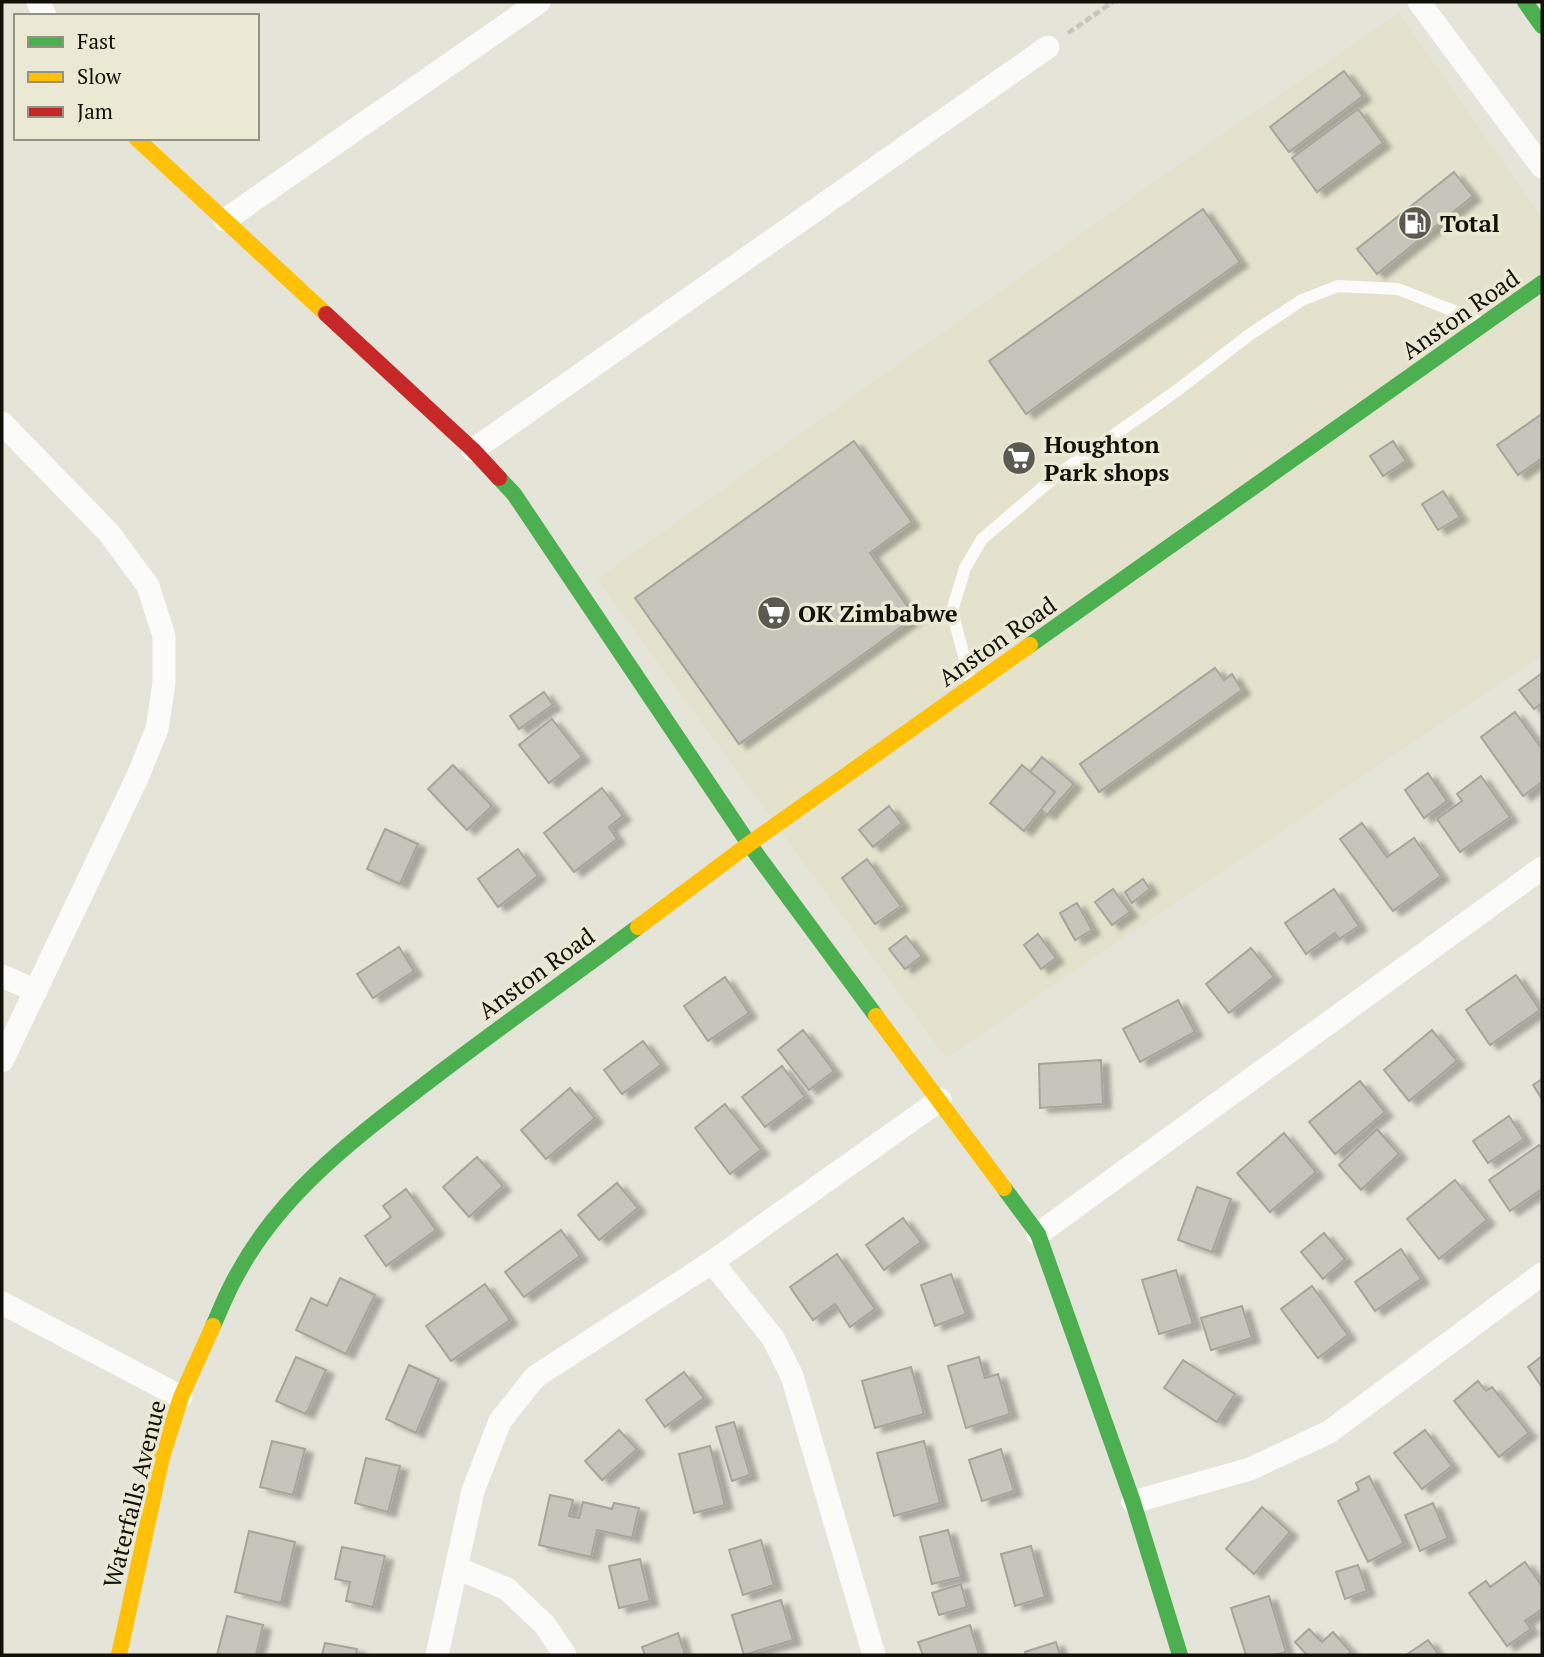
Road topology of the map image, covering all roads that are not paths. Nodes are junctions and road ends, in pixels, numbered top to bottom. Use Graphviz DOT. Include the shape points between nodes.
graph roads {
  1 [pos="539,2"];
  2 [pos="1525,2"];
  3 [pos="1424,4"];
  4 [pos="1542,26"];
  5 [pos="1048,47"];
  6 [pos="138,140"];
  7 [pos="1542,167"];
  8 [pos="225,220"];
  9 [pos="1542,283"];
  10 [pos="1486,323"];
  11 [pos="2,423"];
  12 [pos="474,450"];
  13 [pos="972,687"];
  14 [pos="749,844"];
  15 [pos="1542,868"];
  16 [pos="2,976"];
  17 [pos="36,991"];
  18 [pos="481,1041"];
  19 [pos="2,1061"];
  20 [pos="940,1100"];
  21 [pos="1038,1234"];
  22 [pos="712,1262"];
  23 [pos="1542,1274"];
  24 [pos="2,1303"];
  25 [pos="181,1397"];
  26 [pos="1133,1502"];
  27 [pos="457,1568"];
  28 [pos="119,1655"];
  29 [pos="437,1655"];
  30 [pos="565,1655"];
  31 [pos="874,1655"];
  32 [pos="1180,1655"];
  1 -- 8 [label="street"];
  2 -- 4 [label="main road"];
  3 -- 7 [label="street"];
  5 -- 12 [label="street"];
  6 -- 8 [label="main road"];
  8 -- 12 [label="main road"];
  9 -- 10 [label="main road, Anston Road"];
  10 -- 13 [label="main road, Anston Road"];
  10 -- 13 [label="lane" via="1398,289 1338,286 1302,300 1249,335 1056,476 982,539 965,568 953,611"];
  11 -- 17 [label="street" via="109,533 148,586 164,636 164,683 157,729"];
  12 -- 14 [label="main road" via="514,494"];
  13 -- 14 [label="main road, Anston Road"];
  14 -- 18 [label="main road, Anston Road"];
  14 -- 20 [label="main road"];
  15 -- 21 [label="street"];
  16 -- 17 [label="street"];
  17 -- 19 [label="street"];
  18 -- 25 [label="main road, Waterfalls Avenue" via="347,1144 305,1184 238,1272"];
  20 -- 21 [label="main road"];
  20 -- 22 [label="street"];
  21 -- 26 [label="main road"];
  22 -- 27 [label="street" via="535,1377 500,1421 473,1491"];
  22 -- 31 [label="street" via="773,1338 792,1376"];
  23 -- 26 [label="street" via="1329,1433 1250,1469"];
  24 -- 25 [label="street"];
  25 -- 28 [label="main road, Waterfalls Avenue" via="159,1470"];
  26 -- 32 [label="main road"];
  27 -- 29 [label="street"];
  27 -- 30 [label="street" via="507,1589 545,1625"];
}
